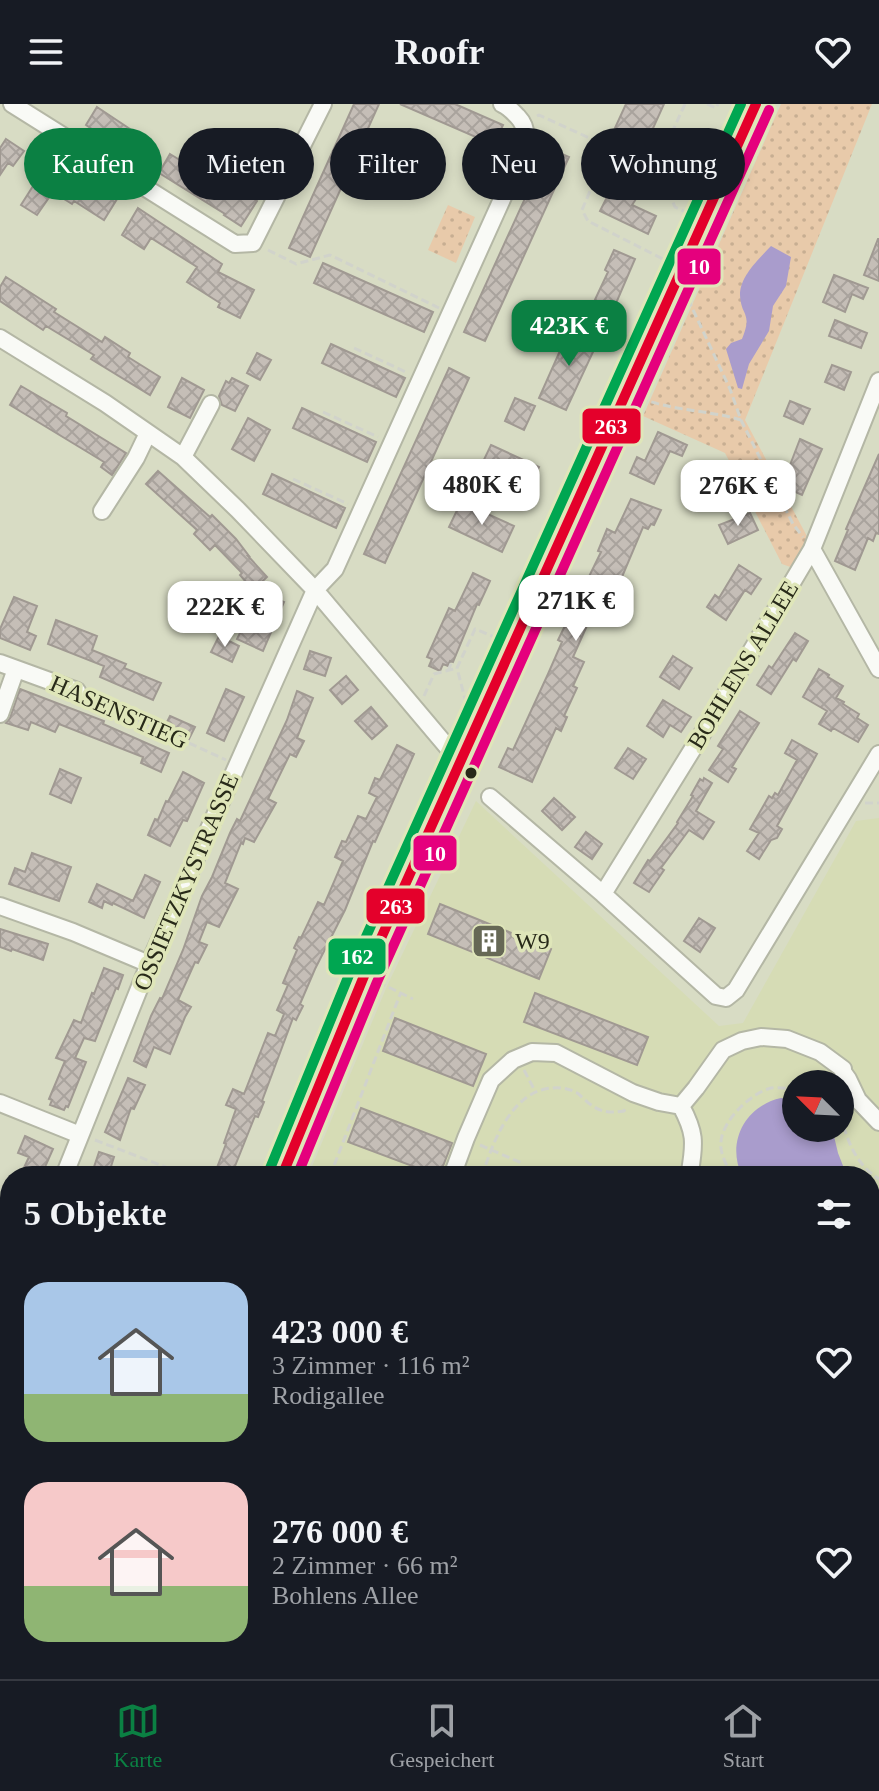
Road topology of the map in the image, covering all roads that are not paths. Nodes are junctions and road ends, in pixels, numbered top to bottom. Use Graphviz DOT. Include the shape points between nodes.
graph roads {
  1 [pos="12,104"];
  2 [pos="323,104"];
  3 [pos="502,104"];
  4 [pos="756,104"];
  5 [pos="0,338"];
  6 [pos="879,381"];
  7 [pos="211,404"];
  8 [pos="148,433"];
  9 [pos="183,457"];
  10 [pos="102,511"];
  11 [pos="812,549"];
  12 [pos="315,590"];
  13 [pos="8,666"];
  14 [pos="879,669"];
  15 [pos="77,691"];
  16 [pos="0,714"];
  17 [pos="879,754"];
  18 [pos="460,762"];
  19 [pos="490,797"];
  20 [pos="603,894"];
  21 [pos="0,906"];
  22 [pos="149,964"];
  23 [pos="0,1103"];
  24 [pos="681,1106"];
  25 [pos="879,1122"];
  26 [pos="80,1135"];
  27 [pos="68,1166"];
  28 [pos="286,1166"];
  29 [pos="456,1166"];
  30 [pos="692,1166"];
  1 -- 2 [label="street" via="235,244 253,243"];
  3 -- 12 [label="street, OSSIETZKYSTRASSE" via="522,122 527,137 517,166 335,569"];
  4 -- 18 [label="main road"];
  5 -- 8 [label="street"];
  6 -- 11 [label="street, BOHLENS ALLEE"];
  7 -- 9 [label="street"];
  8 -- 9 [label="street"];
  8 -- 10 [label="street"];
  9 -- 12 [label="street"];
  11 -- 14 [label="street"];
  11 -- 20 [label="street, BOHLENS ALLEE"];
  12 -- 18 [label="street"];
  12 -- 22 [label="street, OSSIETZKYSTRASSE"];
  13 -- 15 [label="street, HASENSTIEG"];
  13 -- 16 [label="street"];
  17 -- 20 [label="street" via="736,990 726,998 716,996"];
  18 -- 28 [label="main road"];
  19 -- 20 [label="street"];
  21 -- 22 [label="street"];
  22 -- 26 [label="street, OSSIETZKYSTRASSE"];
  23 -- 26 [label="street"];
  24 -- 25 [label="street" via="723,1050 761,1037 787,1039 820,1052 843,1069 858,1100"];
  24 -- 29 [label="street" via="633,1093 556,1053 532,1052 513,1060 491,1080"];
  24 -- 30 [label="street" via="693,1134"];
  26 -- 27 [label="street, OSSIETZKYSTRASSE"];
}
